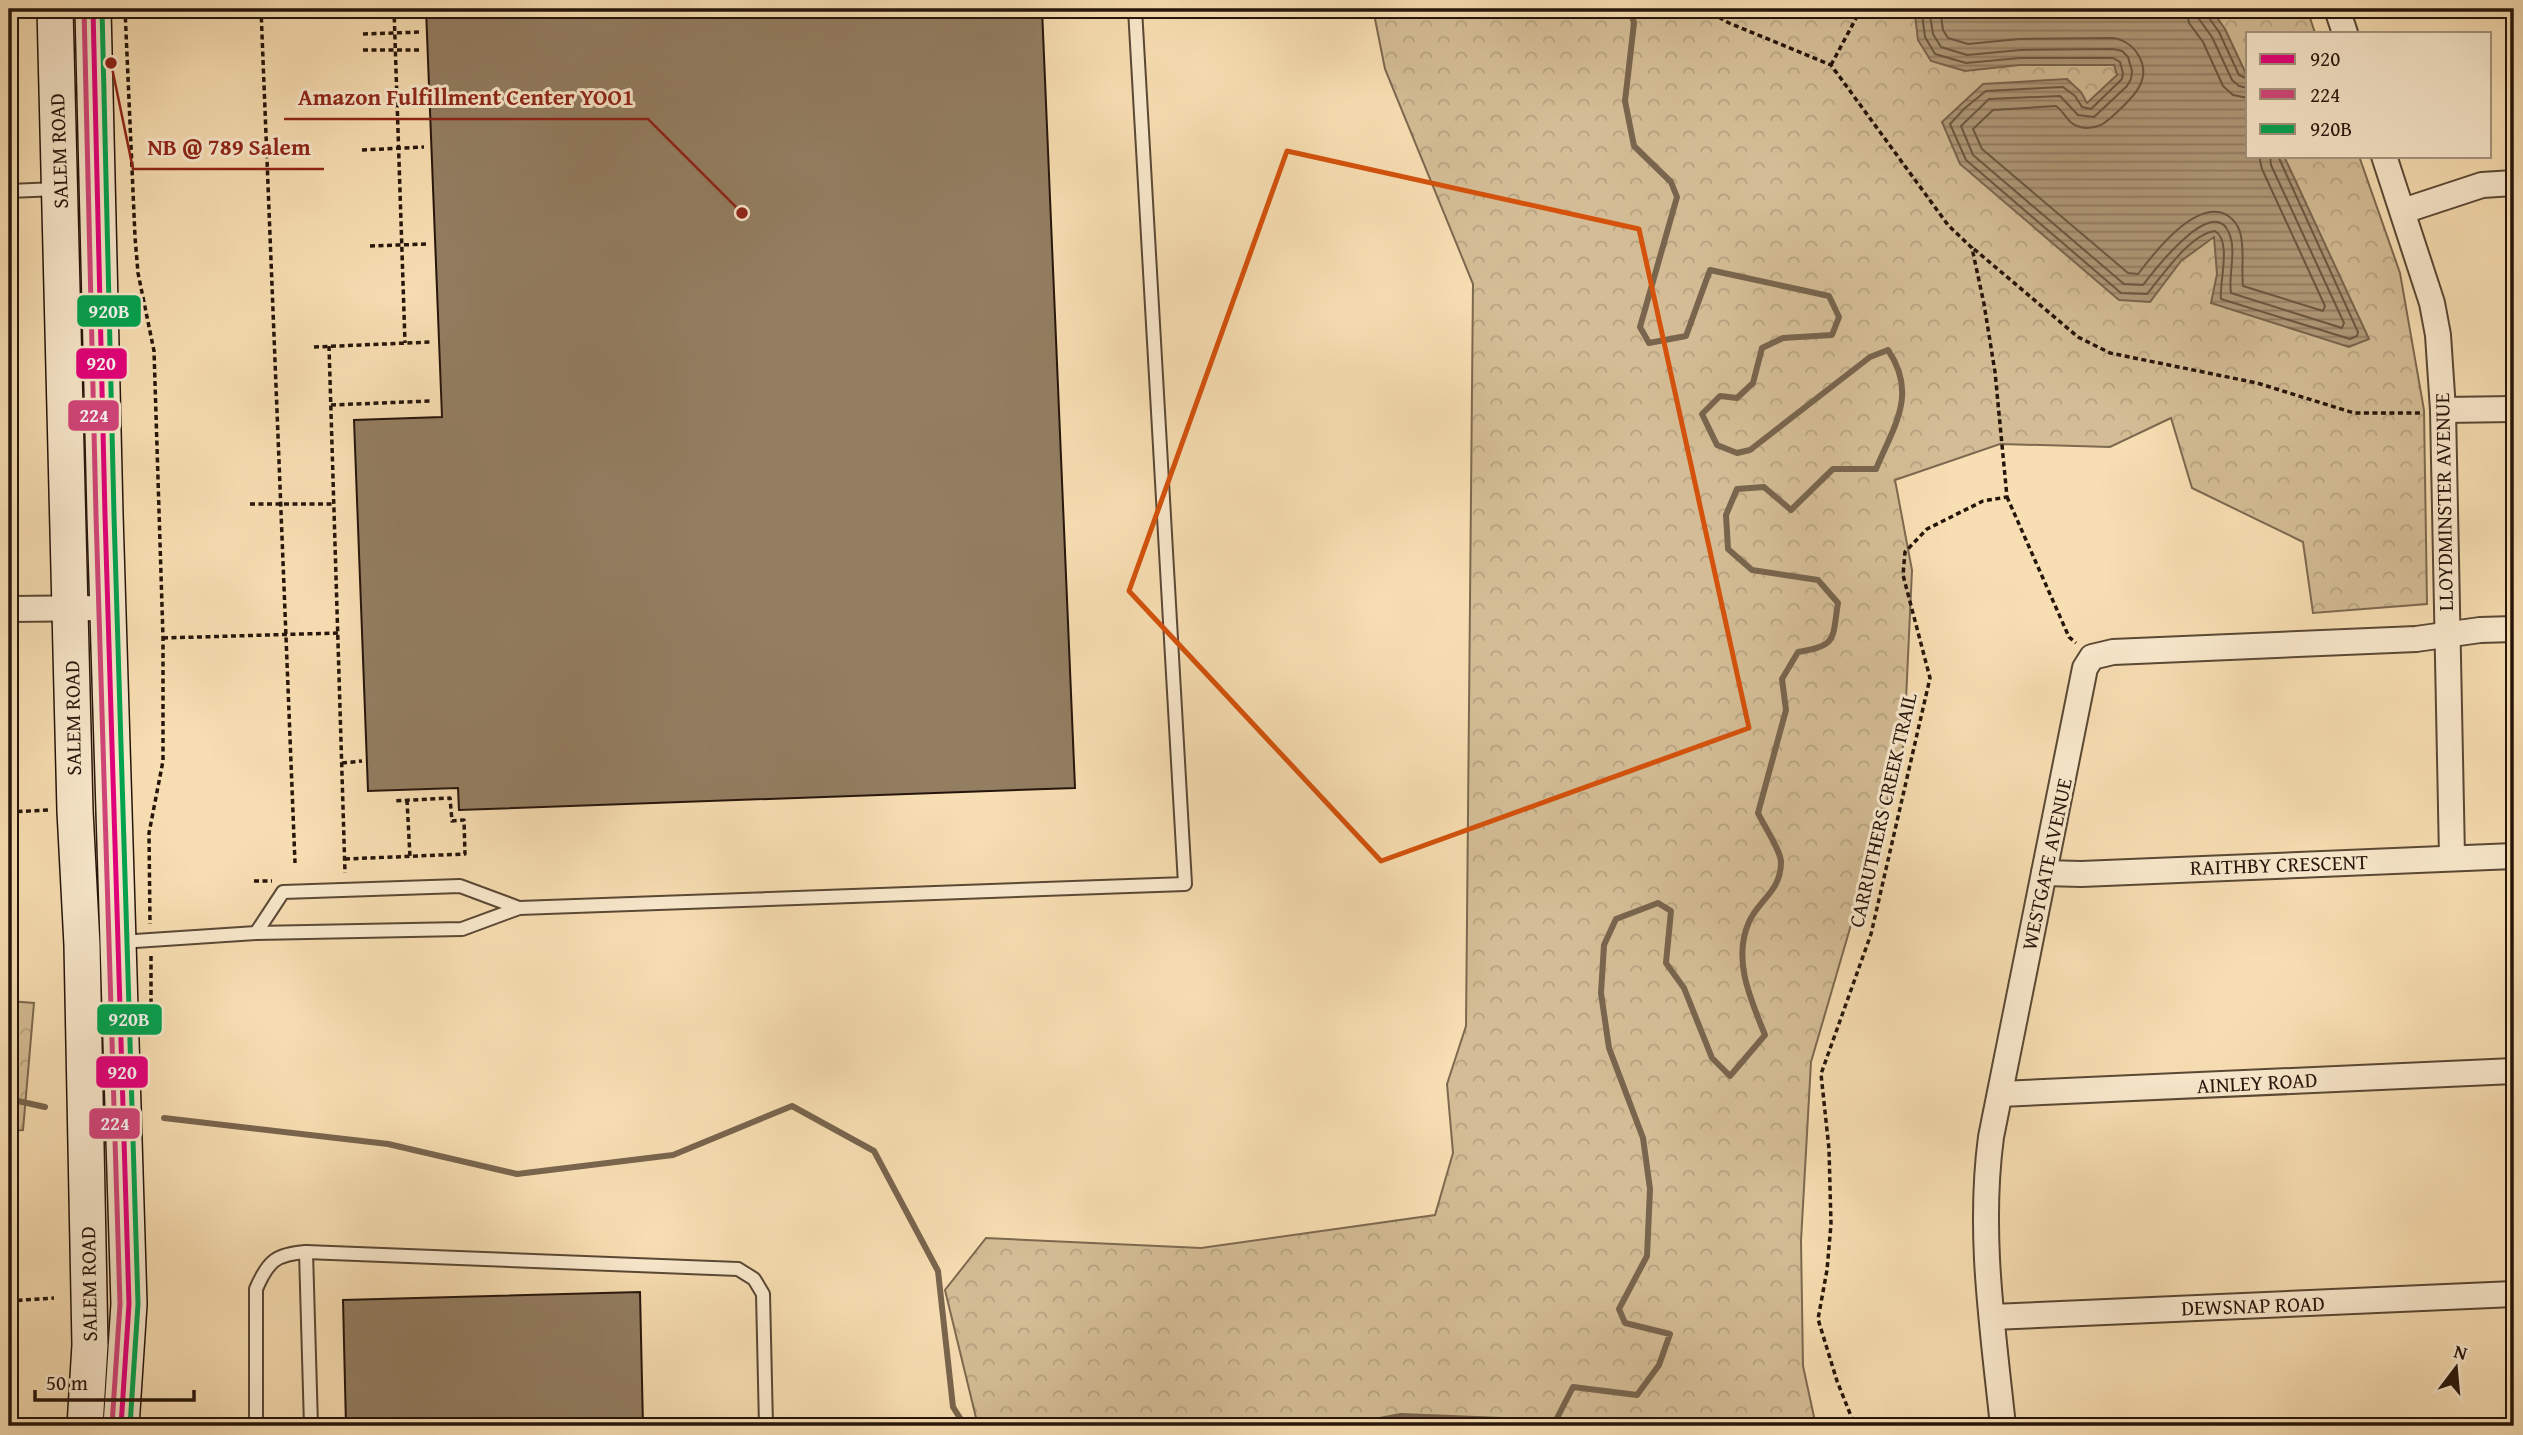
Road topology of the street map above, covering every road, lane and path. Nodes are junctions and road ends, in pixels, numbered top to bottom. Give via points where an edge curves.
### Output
1 (55, 9) edge
2 (93, 9) edge
3 (125, 9) edge
4 (261, 9) edge
5 (394, 9) edge
6 (1135, 9) edge
7 (1704, 9) edge
8 (1861, 9) edge
9 (2337, 9) edge
10 (422, 32) dead end
11 (2345, 32) edge
12 (394, 33) junction
13 (363, 34) dead end
14 (363, 50) dead end
15 (395, 50) junction
16 (419, 50) dead end
17 (1832, 65) junction
18 (424, 147) dead end
19 (398, 148) junction
20 (362, 150) dead end
21 (2386, 158) edge
22 (2514, 183) edge
23 (60, 188) junction
24 (9, 191) edge
25 (2403, 211) junction
26 (428, 244) dead end
27 (402, 245) junction
28 (370, 246) dead end
29 (1972, 248) junction
30 (431, 342) dead end
31 (405, 343) junction
32 (329, 346) junction
33 (314, 347) dead end
34 (430, 401) dead end
35 (331, 405) junction
36 (2514, 409) edge
37 (2443, 410) junction
38 (2007, 497) junction
39 (250, 504) dead end
40 (282, 504) junction
41 (334, 504) junction
42 (70, 608) junction
43 (108, 608) junction
44 (9, 609) edge
45 (2514, 629) edge
46 (338, 633) junction
47 (287, 635) junction
48 (2447, 635) junction
49 (163, 638) junction
50 (2092, 657) junction
51 (362, 761) dead end
52 (342, 762) junction
53 (407, 800) junction
54 (393, 801) dead end
55 (75, 811) junction
56 (9, 812) edge
57 (2514, 856) edge
58 (410, 857) junction
59 (2452, 857) junction
60 (345, 860) junction
61 (295, 863) dead end
62 (2044, 873) junction
63 (345, 877) dead end
64 (280, 880) dead end
65 (254, 881) dead end
66 (519, 908) junction
67 (256, 933) junction
68 (134, 941) junction
69 (151, 1042) dead end
70 (2514, 1071) edge
71 (2000, 1094) junction
72 (306, 1252) junction
73 (2514, 1294) edge
74 (54, 1298) dead end
75 (9, 1301) edge
76 (1992, 1317) junction
77 (85, 1426) edge
78 (121, 1426) edge
79 (256, 1426) edge
80 (311, 1426) edge
81 (766, 1426) edge
82 (1855, 1426) edge
83 (2003, 1426) edge

1 - 23 main road, SALEM ROAD
2 - 43 main road, SALEM ROAD
3 - 49 path via 138,273 154,351
4 - 40 path
5 - 12 path
6 - 66 lane via 1185,884
7 - 17 path
8 - 17 path
9 - 11 street
10 - 12 path
12 - 13 path
12 - 15 path
14 - 15 path
15 - 16 path
15 - 19 path
17 - 29 path via 1948,225
18 - 19 path
19 - 20 path
19 - 27 path
21 - 25 street, LLOYDMINSTER AVENUE
22 - 25 street via 2483,185
23 - 24 lane
23 - 42 main road, SALEM ROAD
25 - 37 street, LLOYDMINSTER AVENUE via 2432,303
26 - 27 path
27 - 28 path
27 - 31 path
29 - 37 path via 2078,337 2110,353 2257,383 2354,413
29 - 38 path via 1995,372
30 - 31 path
31 - 32 path
32 - 33 path
32 - 35 path
34 - 35 path
35 - 41 path
36 - 37 street
37 - 48 street, LLOYDMINSTER AVENUE
38 - 50 path via 2069,637
38 - 82 path, CARRUTHERS CREEK TRAIL via 1983,501 1927,529 1905,552 1903,575 1930,678 1871,934 1821,1074 1831,1224 1818,1319
39 - 40 path
40 - 41 path
40 - 47 path
41 - 46 path
42 - 43 street
42 - 44 street
42 - 55 main road, SALEM ROAD
43 - 68 main road, SALEM ROAD
45 - 48 street
46 - 47 path
46 - 52 path
47 - 49 path
47 - 61 path
48 - 50 street via 2112,652
48 - 59 street, LLOYDMINSTER AVENUE
49 - 68 path via 163,761
50 - 62 street, WESTGATE AVENUE via 2085,668
51 - 52 path
52 - 60 path
53 - 54 path
53 - 58 path
53 - 58 path via 450,798 452,821 464,820 465,854
55 - 56 path
55 - 77 main road, SALEM ROAD via 90,1345
57 - 59 street, RAITHBY CRESCENT
58 - 60 path
59 - 62 street, RAITHBY CRESCENT
60 - 63 path
62 - 71 street, WESTGATE AVENUE
64 - 65 path
66 - 67 lane via 462,929
66 - 67 lane via 460,886 283,892
67 - 68 lane
68 - 69 path
68 - 78 main road, SALEM ROAD via 129,1304
70 - 71 street, AINLEY ROAD
71 - 76 street, WESTGATE AVENUE via 1985,1183
72 - 79 lane via 274,1259 256,1289
72 - 80 lane
72 - 81 lane via 738,1269 754,1279 763,1294
73 - 76 street, DEWSNAP ROAD
74 - 75 path
76 - 83 street, WESTGATE AVENUE

